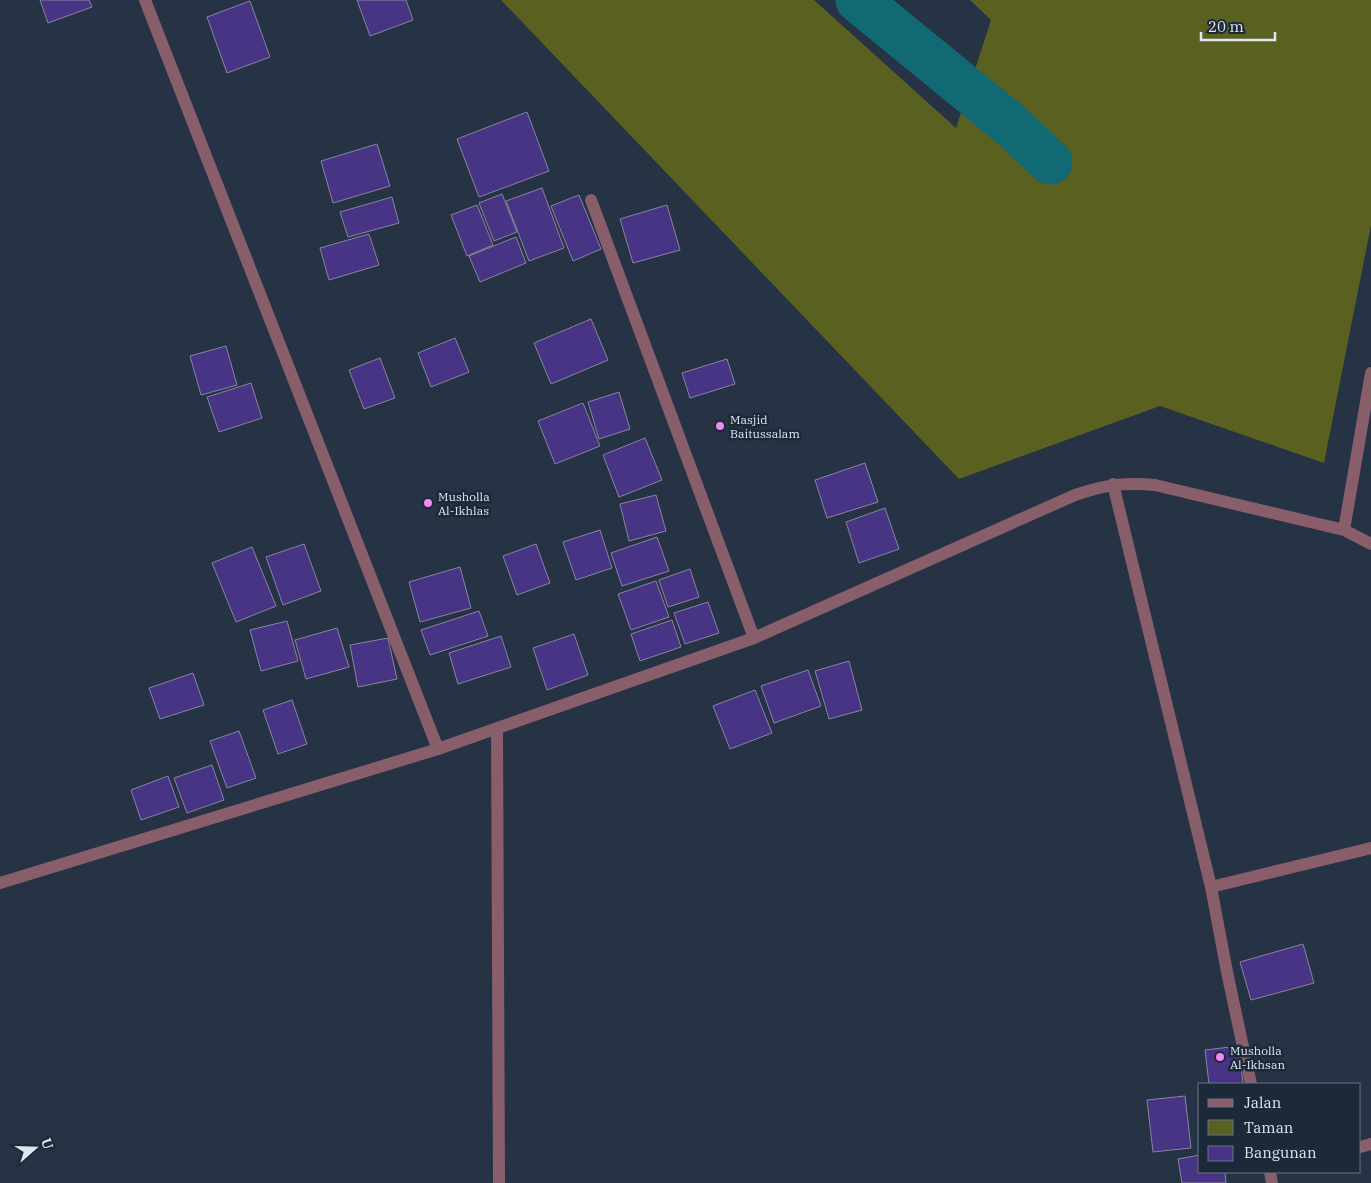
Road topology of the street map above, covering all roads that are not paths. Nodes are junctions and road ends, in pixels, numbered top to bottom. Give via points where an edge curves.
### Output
1 (145, 0) edge
2 (591, 200) dead end
3 (1371, 373) edge
4 (1113, 484) junction
5 (1344, 530) junction
6 (1371, 544) edge
7 (754, 638) junction
8 (497, 730) junction
9 (438, 749) junction
10 (1371, 848) edge
11 (0, 883) edge
12 (1212, 887) junction
13 (1251, 1083) edge
14 (499, 1183) edge

1 - 9 street
2 - 7 street
3 - 5 street
4 - 5 street via 1155,485
4 - 7 street via 1075,495
4 - 12 street
5 - 6 street
7 - 8 street
8 - 9 street
8 - 14 street
9 - 11 street
10 - 12 street
12 - 13 street

